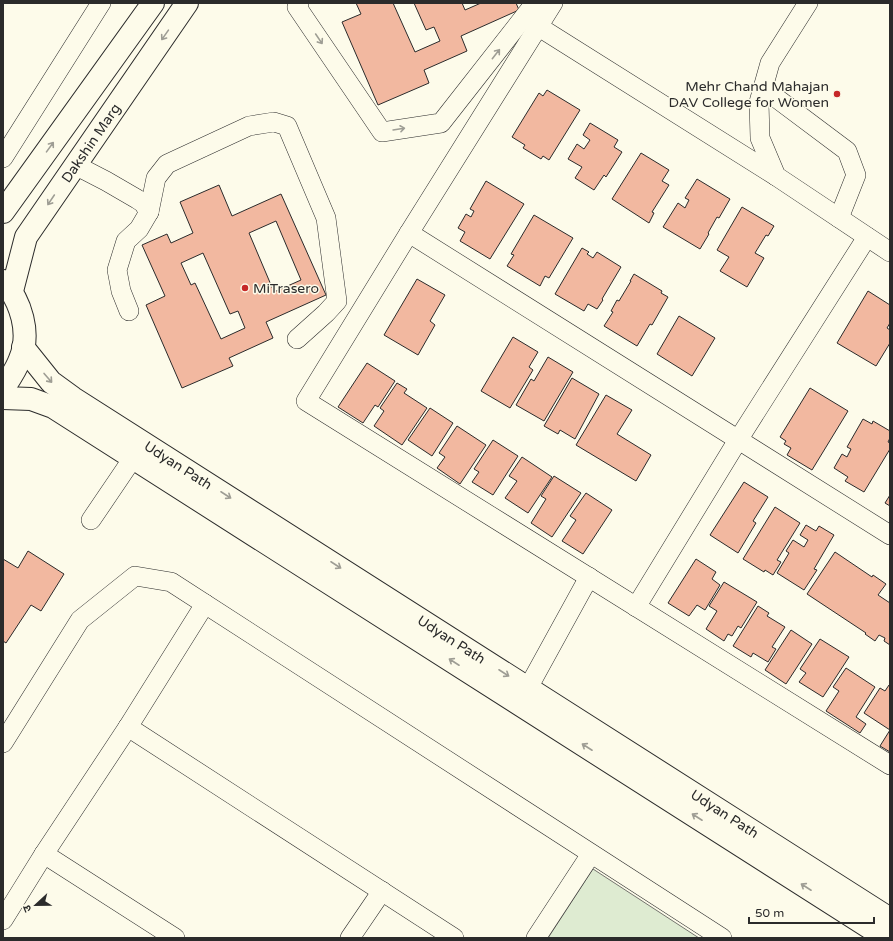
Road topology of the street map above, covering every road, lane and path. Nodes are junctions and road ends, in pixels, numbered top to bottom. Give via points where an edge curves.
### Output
1 (101, 3) edge
2 (153, 3) edge
3 (187, 3) edge
4 (299, 3) edge
5 (535, 3) edge
6 (553, 3) edge
7 (808, 3) edge
8 (539, 27) junction
9 (763, 88) junction
10 (3, 158) edge
11 (75, 165) junction
12 (776, 176) junction
13 (3, 212) edge
14 (149, 212) junction
15 (839, 218) junction
16 (409, 233) junction
17 (867, 237) junction
18 (890, 252) edge
19 (7, 286) edge
20 (128, 311) dead end
21 (297, 340) dead end
22 (23, 348) junction
23 (3, 389) edge
24 (3, 398) edge
25 (738, 440) junction
26 (133, 458) junction
27 (91, 520) dead end
28 (890, 535) edge
29 (589, 577) junction
30 (205, 604) junction
31 (636, 607) junction
32 (528, 688) junction
33 (128, 727) junction
34 (3, 743) edge
35 (890, 766) edge
36 (44, 854) junction
37 (591, 854) junction
38 (382, 891) junction
39 (890, 919) edge
40 (3, 920) edge
41 (175, 938) edge
42 (350, 938) edge
43 (454, 938) edge
44 (536, 938) edge
45 (722, 938) edge
46 (886, 938) edge

1 - 10 street
13 -> 2 main road
3 -> 11 main road, Dakshin Marg
4 -> 5 street via 297,7 382,132 441,123
6 - 8 street
7 - 9 street via 770,63
8 - 12 street
8 - 16 street
9 - 12 street via 759,102 760,138
9 - 15 street via 847,151 856,175
11 - 14 street via 143,203
11 -> 19 main road, Dakshin Marg via 26,237
12 - 15 street
14 - 20 street via 139,229 126,241 117,270 120,291
14 - 21 street via 156,178 167,164 249,126 274,122 287,126 326,218 337,301
15 - 17 street
16 - 25 street
16 - 29 street via 306,401
17 - 18 street
17 - 25 street
19 - 22 main road via 20,309
22 - 23 main road via 20,359
22 -> 32 main road, Udyan Path via 51,382 73,398
24 - 26 main road, Udyan Path via 31,399 53,407
25 - 28 street
25 - 31 street
26 - 27 street
46 -> 26 main road, Udyan Path
29 - 31 street
29 - 32 street
30 - 33 street
30 - 34 street via 171,582 135,576 80,620
30 - 37 street
31 - 35 street
32 - 39 main road, Udyan Path
33 - 36 street
33 - 38 street
36 - 40 street
36 - 41 street
37 - 44 street
37 - 45 street
38 - 42 street
38 - 43 street

